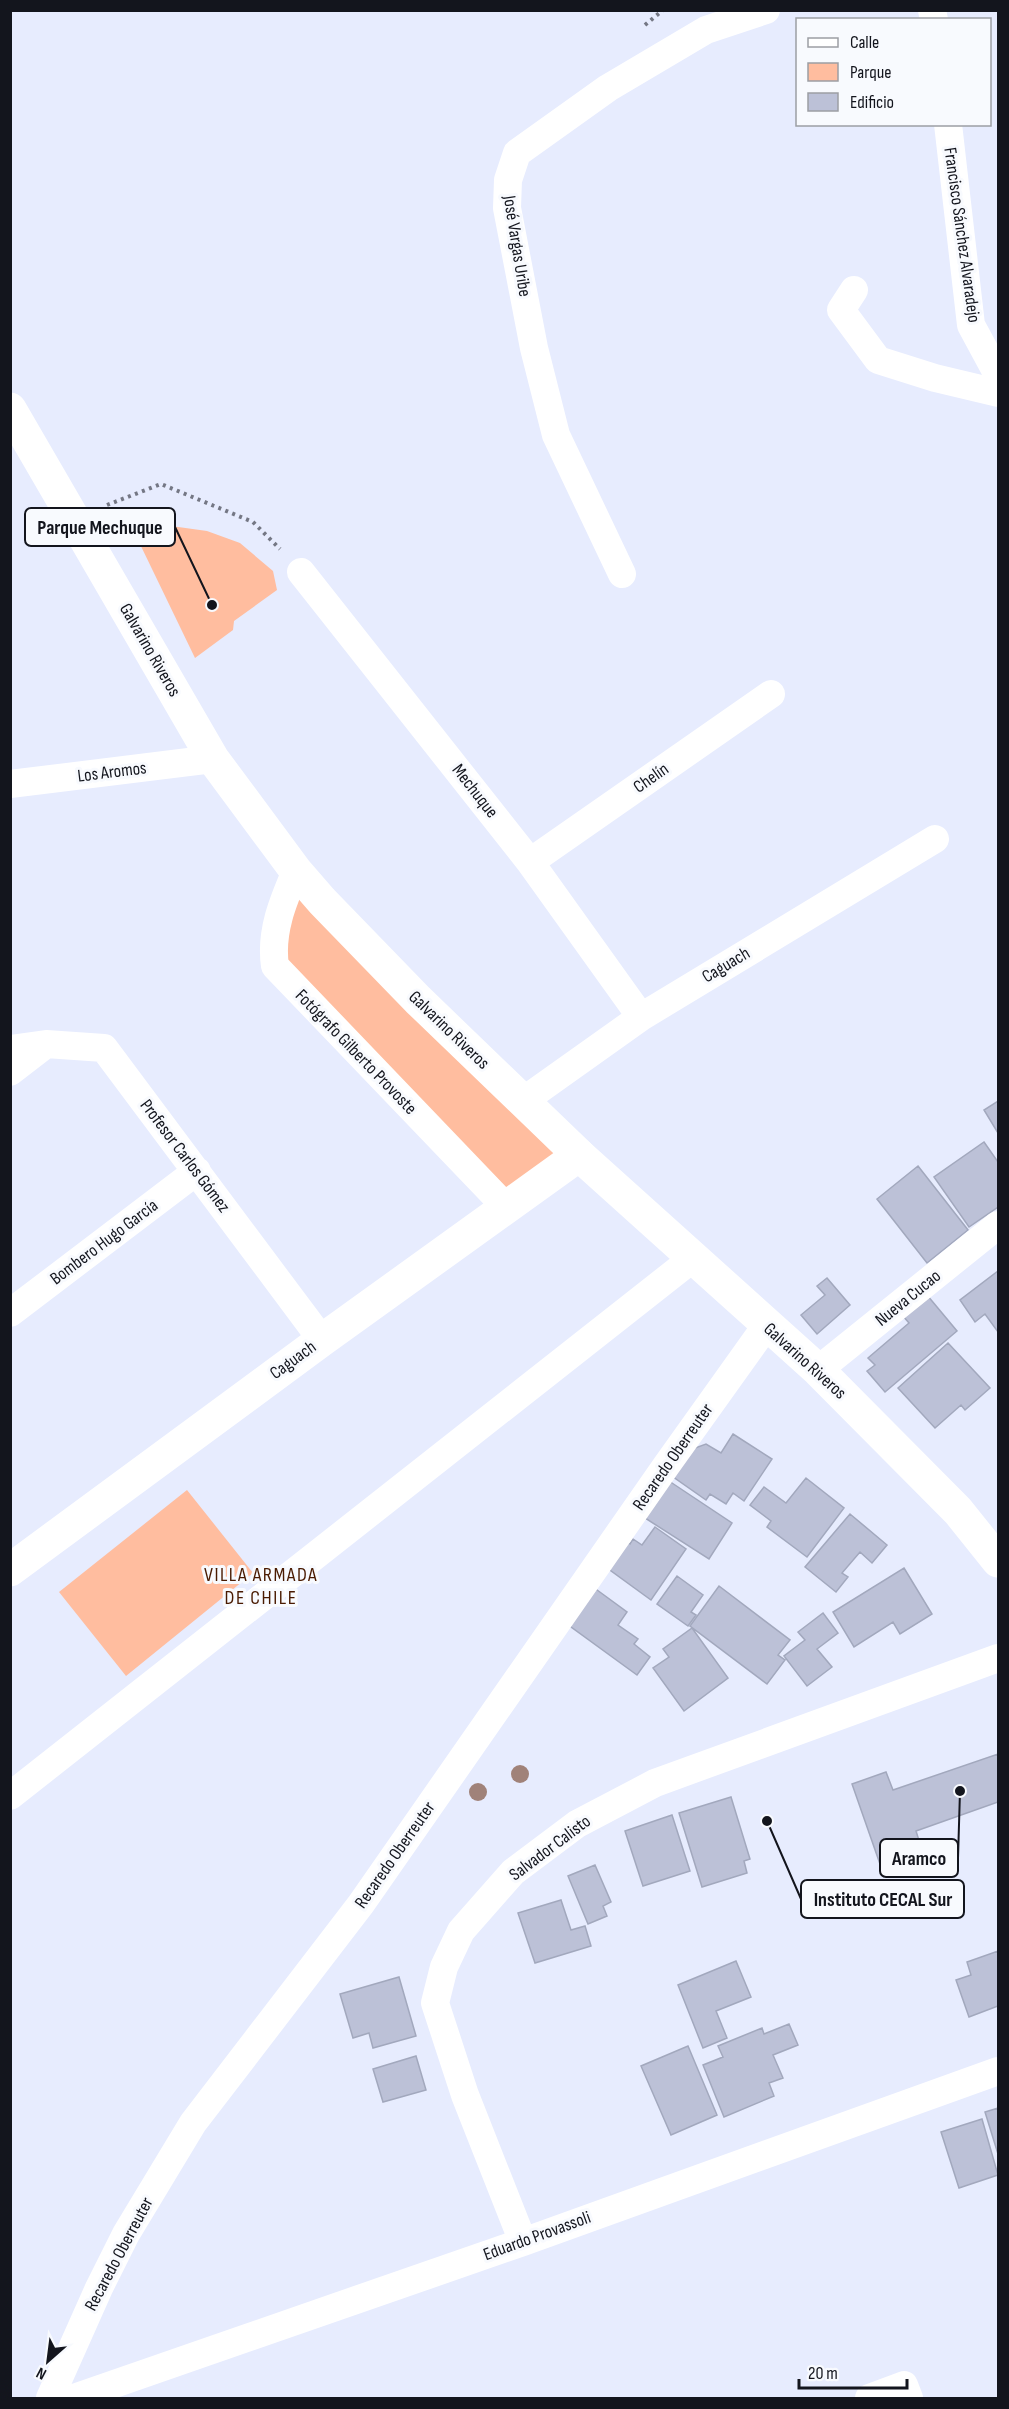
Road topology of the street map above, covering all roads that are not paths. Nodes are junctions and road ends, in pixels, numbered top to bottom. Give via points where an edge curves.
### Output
1 (766, 10) edge
2 (948, 126) edge
3 (854, 290) dead end
4 (999, 375) edge
5 (999, 393) edge
6 (10, 409) edge
7 (301, 572) road end
8 (622, 574) dead end
9 (771, 694) dead end
10 (213, 759) junction
11 (10, 784) edge
12 (935, 839) dead end
13 (530, 862) junction
14 (296, 871) junction
15 (641, 1017) junction
16 (46, 1044) junction
17 (10, 1049) edge
18 (10, 1072) edge
19 (523, 1101) junction
20 (579, 1155) junction
21 (197, 1171) junction
22 (507, 1208) junction
23 (999, 1225) edge
24 (692, 1259) junction
25 (10, 1313) edge
26 (766, 1326) junction
27 (322, 1340) junction
28 (818, 1371) junction
29 (999, 1562) edge
30 (10, 1570) edge
31 (999, 1658) edge
32 (10, 1796) edge
33 (999, 2071) edge
34 (523, 2242) junction
35 (50, 2398) edge
36 (74, 2398) edge
37 (869, 2398) edge
38 (909, 2398) edge

1 - 8 street, José Vargas Uribe via 706,30 608,88 517,153 508,180 507,208 534,348 556,435
2 - 4 street, Francisco Sánchez Alvaradejo via 971,325
3 - 5 street via 841,310 878,360
6 - 10 main road, Galvarino Riveros
7 - 13 street, Mechuque
9 - 13 street, Chelín
10 - 11 street, Los Aromos
10 - 14 main road, Galvarino Riveros
12 - 15 street, Caguach
13 - 15 street, Mechuque
14 - 19 main road, Galvarino Riveros via 410,992
14 - 22 street, Fotógrafo Gilberto Provoste via 278,921 273,944 275,966
15 - 19 street, Caguach
16 - 17 street, Profesor Carlos Gómez
16 - 18 street
16 - 21 street, Profesor Carlos Gómez via 104,1048
19 - 20 main road, Galvarino Riveros
20 - 22 main road, Caguach
20 - 24 main road, Galvarino Riveros
21 - 25 street, Bombero Hugo García
21 - 27 street, Profesor Carlos Gómez
22 - 27 main road, Caguach
23 - 28 street, Nueva Cucao
24 - 26 main road, Galvarino Riveros
24 - 32 street
26 - 28 main road, Galvarino Riveros
26 - 35 street, Recaredo Oberreuter via 361,1904 193,2123 126,2234
27 - 30 main road, Caguach
28 - 29 main road, Galvarino Riveros via 958,1511
31 - 34 street, Salvador Calisto via 655,1783 578,1824 513,1872 461,1930 444,1967 435,2003 465,2095
33 - 34 street, Eduardo Provassoli
34 - 36 street, Eduardo Provassoli
37 - 38 street via 904,2385

